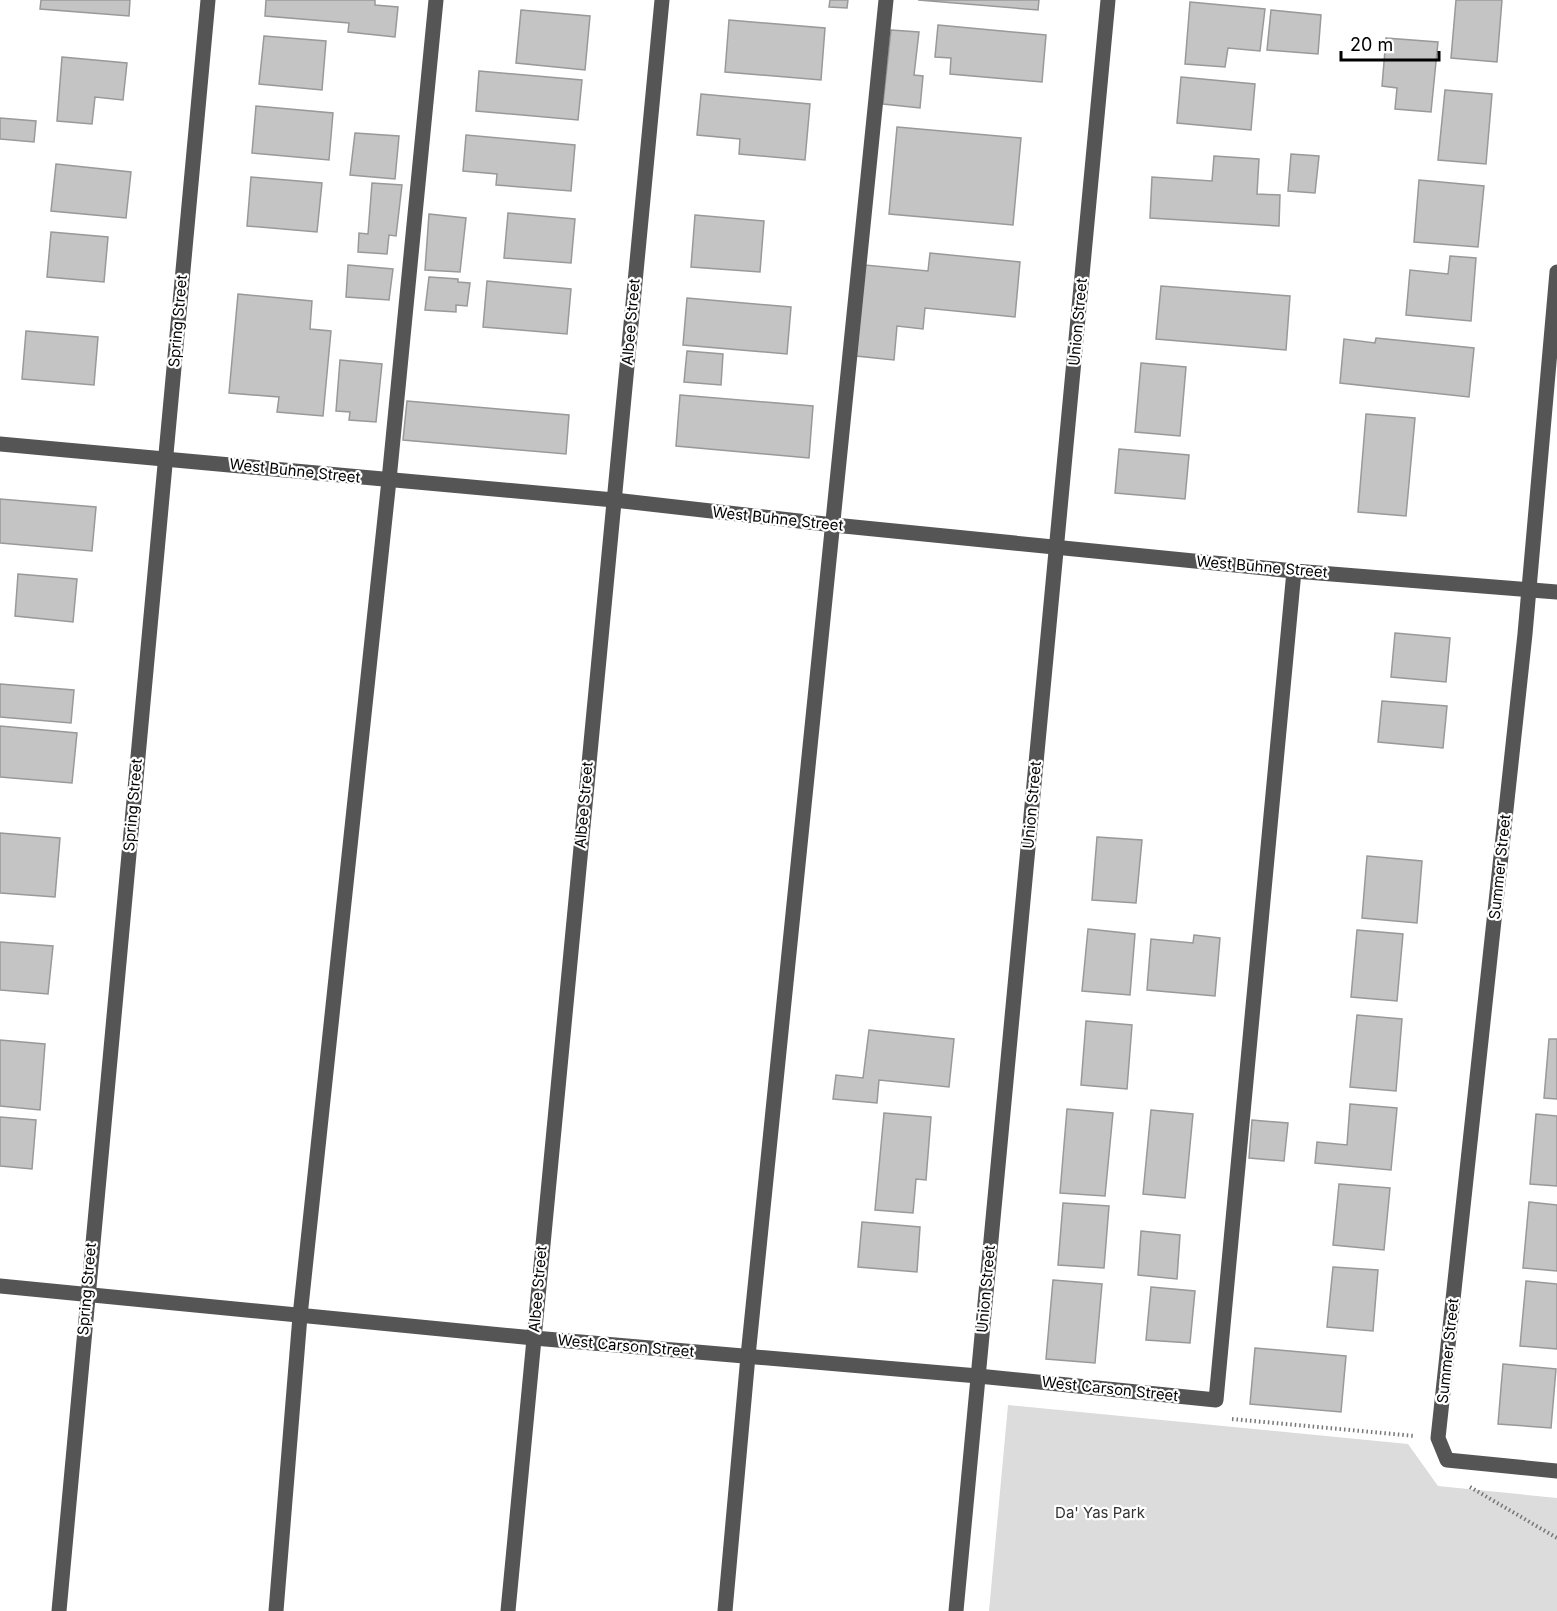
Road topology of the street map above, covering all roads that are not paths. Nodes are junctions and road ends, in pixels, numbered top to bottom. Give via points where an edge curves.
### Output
1 (208, 0) edge
2 (436, 0) edge
3 (662, 0) edge
4 (885, 0) edge
5 (1108, 0) edge
6 (1557, 272) edge
7 (0, 444) edge
8 (166, 459) junction
9 (389, 480) junction
10 (614, 500) junction
11 (834, 525) junction
12 (1057, 547) junction
13 (1294, 571) junction
14 (1528, 590) junction
15 (1557, 592) edge
16 (0, 1286) edge
17 (87, 1294) junction
18 (300, 1316) junction
19 (534, 1338) junction
20 (748, 1356) junction
21 (978, 1376) junction
22 (1557, 1471) edge
23 (59, 1611) edge
24 (276, 1611) edge
25 (508, 1611) edge
26 (725, 1611) edge
27 (956, 1611) edge

1 - 8 street, Spring Street
2 - 9 street
3 - 10 street, Albee Street
4 - 11 street
5 - 12 street, Union Street
6 - 14 street, Summer Street
7 - 8 street, West Buhne Street
8 - 9 street, West Buhne Street
8 - 17 street, Spring Street
9 - 10 street, West Buhne Street
9 - 18 street
10 - 11 street, West Buhne Street
10 - 19 street, Albee Street
11 - 12 street, West Buhne Street
11 - 20 street
12 - 13 street, West Buhne Street
12 - 21 street, Union Street
13 - 14 street, West Buhne Street
13 - 21 street, West Carson Street via 1216,1400
14 - 15 street, West Buhne Street
14 - 22 street, Summer Street via 1438,1438 1447,1460
16 - 17 street, West Carson Street
17 - 18 street, West Carson Street
17 - 23 street, Spring Street
18 - 19 street, West Carson Street
18 - 24 street
19 - 20 street, West Carson Street
19 - 25 street, Albee Street
20 - 21 street, West Carson Street
20 - 26 street
21 - 27 street, Union Street

